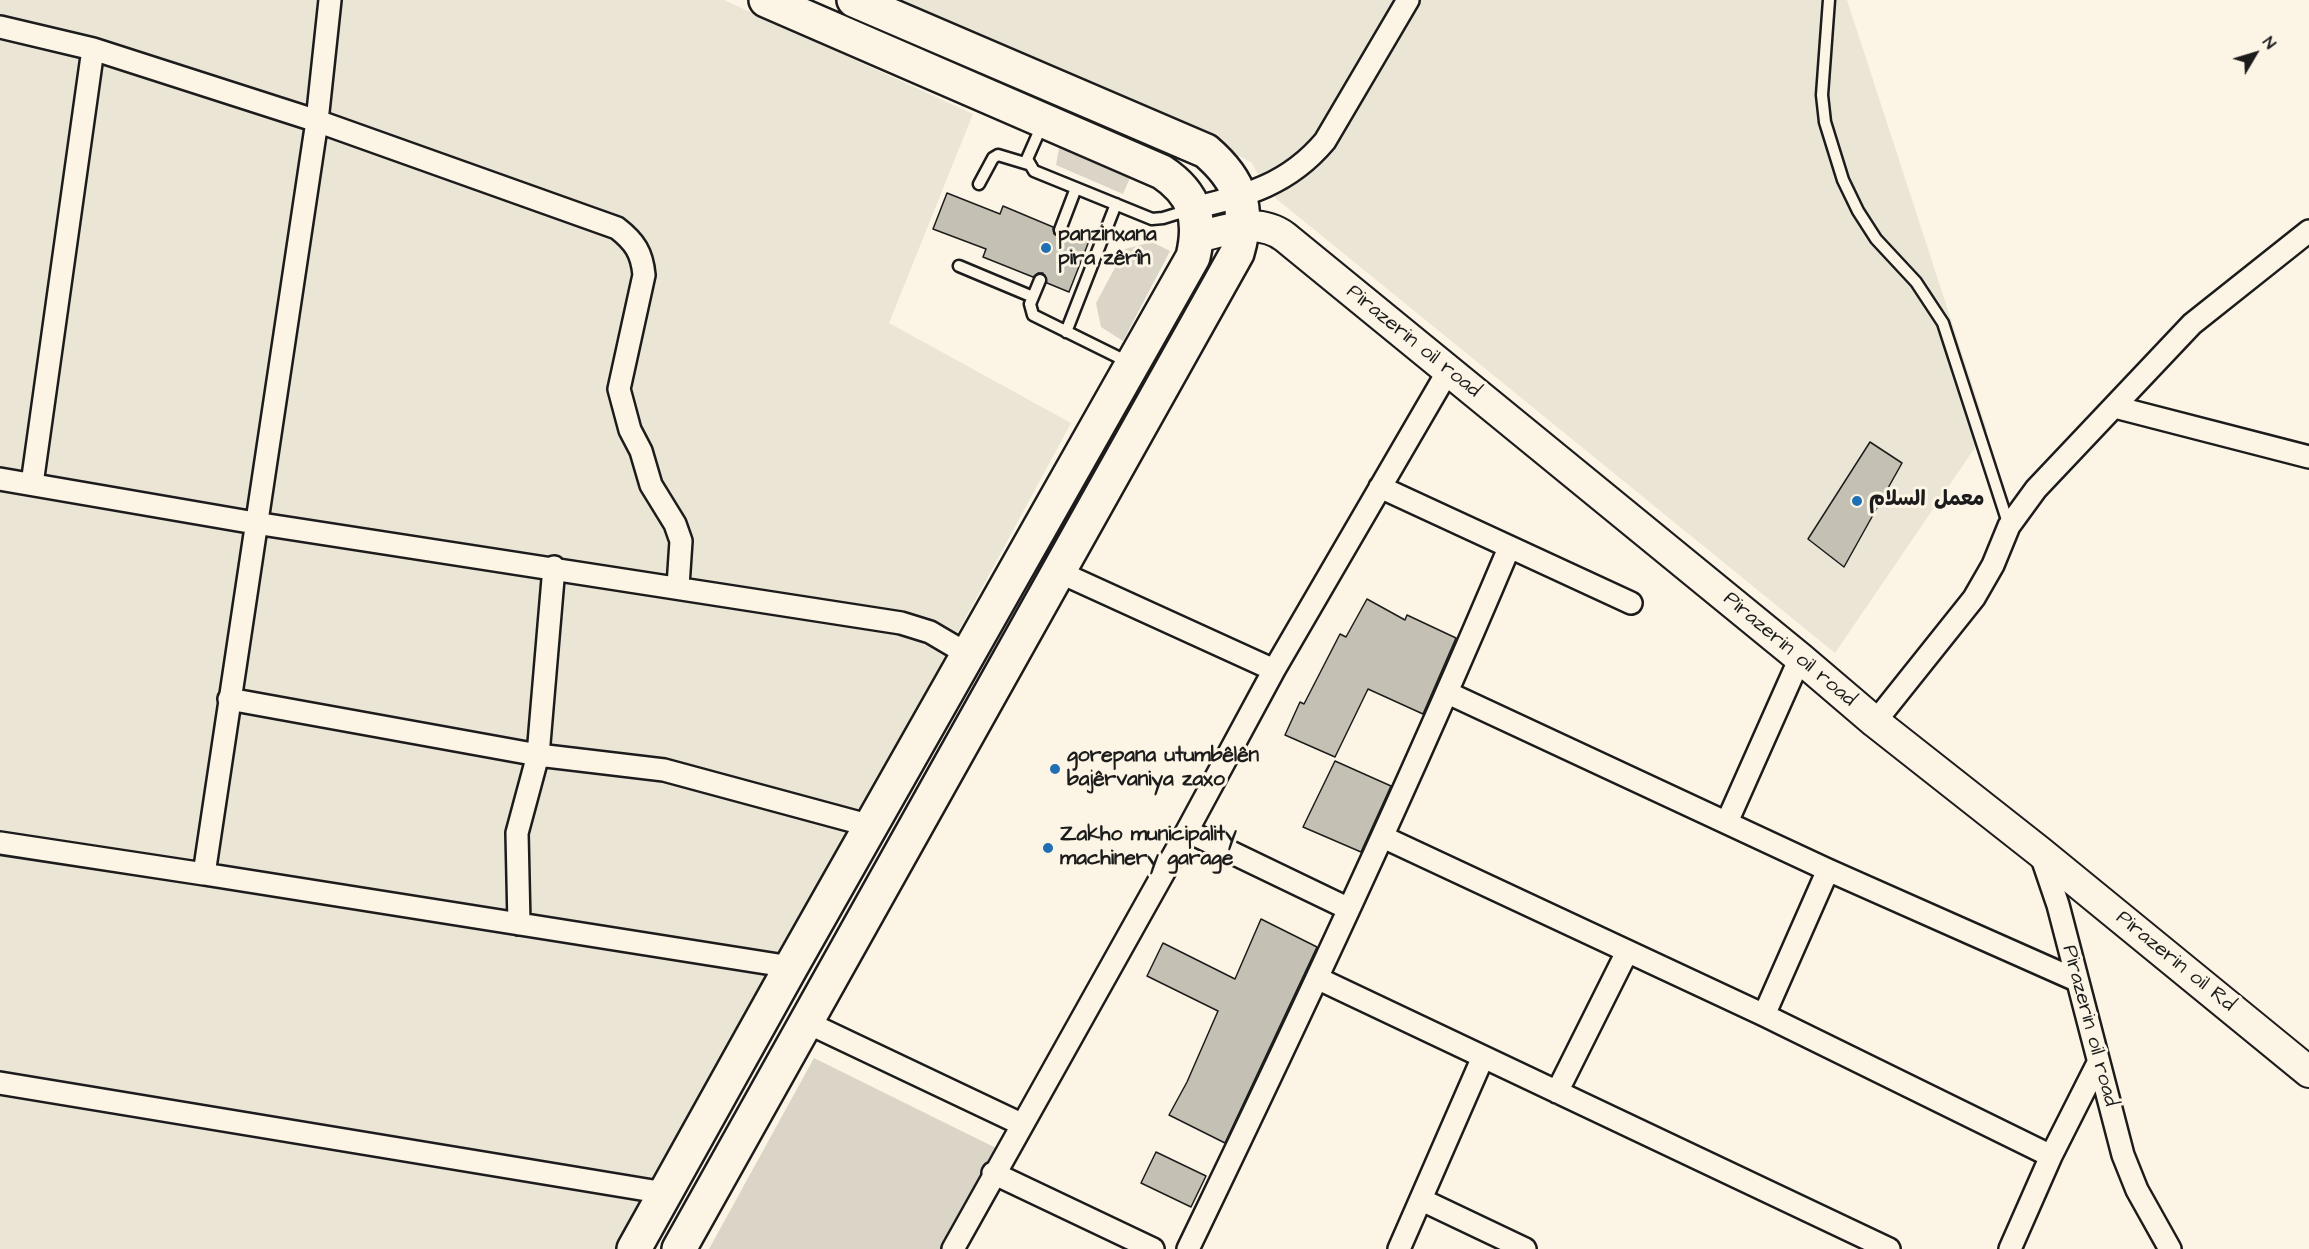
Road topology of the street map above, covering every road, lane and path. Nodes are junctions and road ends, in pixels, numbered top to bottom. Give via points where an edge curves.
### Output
1 (330, 0) edge
2 (766, 0) edge
3 (854, 0) edge
4 (1408, 0) edge
5 (1829, 0) edge
6 (0, 27) edge
7 (93, 49) junction
8 (317, 121) junction
9 (1044, 122) junction
10 (1028, 164) junction
11 (979, 184) dead end
12 (1076, 188) junction
13 (1116, 204) junction
14 (1242, 211) junction
15 (1196, 223) junction
16 (1060, 230) dead end
17 (2309, 231) edge
18 (959, 266) dead end
19 (1040, 280) dead end
20 (1033, 297) junction
21 (1066, 332) junction
22 (1132, 365) junction
23 (1448, 371) junction
24 (2115, 407) junction
25 (2309, 457) edge
26 (0, 479) edge
27 (32, 484) junction
28 (1380, 487) junction
29 (255, 523) junction
30 (2009, 526) junction
31 (1509, 548) junction
32 (554, 567) junction
33 (1059, 572) junction
34 (678, 586) junction
35 (1631, 603) dead end
36 (969, 655) junction
37 (1800, 658) junction
38 (1274, 670) junction
39 (1448, 693) junction
40 (230, 699) junction
41 (1875, 722) junction
42 (538, 755) junction
43 (1727, 822) junction
44 (871, 826) junction
45 (1187, 831) junction
46 (1383, 837) junction
47 (0, 843) edge
48 (2040, 852) junction
49 (1828, 870) junction
50 (204, 874) junction
51 (1349, 909) junction
52 (519, 924) junction
53 (1627, 952) junction
54 (791, 967) junction
55 (1319, 979) junction
56 (2076, 980) junction
57 (1764, 1015) junction
58 (806, 1022) junction
59 (1483, 1056) junction
60 (2098, 1063) junction
61 (2309, 1072) edge
62 (0, 1083) edge
63 (1557, 1092) junction
64 (1021, 1124) junction
65 (2051, 1156) junction
66 (993, 1173) junction
67 (665, 1193) junction
68 (1422, 1200) junction
69 (634, 1249) edge
70 (679, 1249) edge
71 (952, 1249) edge
72 (1153, 1249) edge
73 (1188, 1249) edge
74 (1399, 1249) edge
75 (1525, 1249) edge
76 (1889, 1249) edge
77 (2010, 1249) edge
78 (2170, 1249) edge

1 - 8 street
2 - 9 main road
3 - 14 main road via 1206,151 1232,179
4 - 14 street via 1325,141 1309,160
5 - 30 lane via 1822,95 1825,122 1843,180 1876,239 1916,282 1943,322
6 - 7 street
7 - 8 street
7 - 27 street
8 - 29 street
8 - 34 street via 617,228 632,240 642,257 644,275 619,389 651,485 681,541
9 - 10 lane via 1028,154
9 - 15 main road via 1162,172 1181,187
10 - 11 lane via 998,155
10 - 12 lane via 1034,171
12 - 13 lane
12 - 16 lane
13 - 15 lane via 1158,219
13 - 21 lane
14 - 15 main road, Pirazerin oil road
14 - 23 main road, Pirazerin oil road via 1261,226 1278,231
14 - 33 main road via 1237,254
15 - 22 main road via 1193,256
17 - 24 street via 2192,324
18 - 20 lane
19 - 20 lane
20 - 21 lane via 1033,315
21 - 22 lane
22 - 36 main road
23 - 28 street
23 - 37 main road, Pirazerin oil road
24 - 25 street
24 - 30 street via 2036,489
26 - 27 street
27 - 29 street
28 - 31 street
28 - 38 street
29 - 32 street
29 - 40 street
30 - 41 street via 1974,598
31 - 35 street
31 - 39 street
32 - 34 street
32 - 42 street
33 - 38 street
33 - 58 main road
34 - 36 street via 901,623 930,632
36 - 44 main road
37 - 41 main road, Pirazerin oil road
37 - 43 street
38 - 45 street
39 - 43 street
39 - 46 street
40 - 42 street
40 - 50 street
41 - 48 main road, Pirazerin oil road
42 - 44 street via 664,770
42 - 52 street via 517,833
43 - 49 street
44 - 54 main road
45 - 51 street
45 - 64 street
46 - 51 street
46 - 53 street
47 - 50 street
48 - 56 street, Pirazerin oil road
48 - 61 main road, Pirazerin oil Rd
49 - 56 street
49 - 57 street
50 - 52 street
51 - 55 street
52 - 54 street
53 - 57 street
53 - 63 street
54 - 67 main road
55 - 59 street
55 - 73 street
56 - 60 street, Pirazerin oil road
57 - 65 street
58 - 64 street
58 - 70 main road
59 - 63 street
59 - 68 street
60 - 65 street
60 - 78 street, Pirazerin oil road via 2123,1155 2137,1190
62 - 67 street
63 - 76 street
64 - 66 street
65 - 77 street
66 - 71 street
66 - 72 street
67 - 69 main road
68 - 74 street
68 - 75 street

